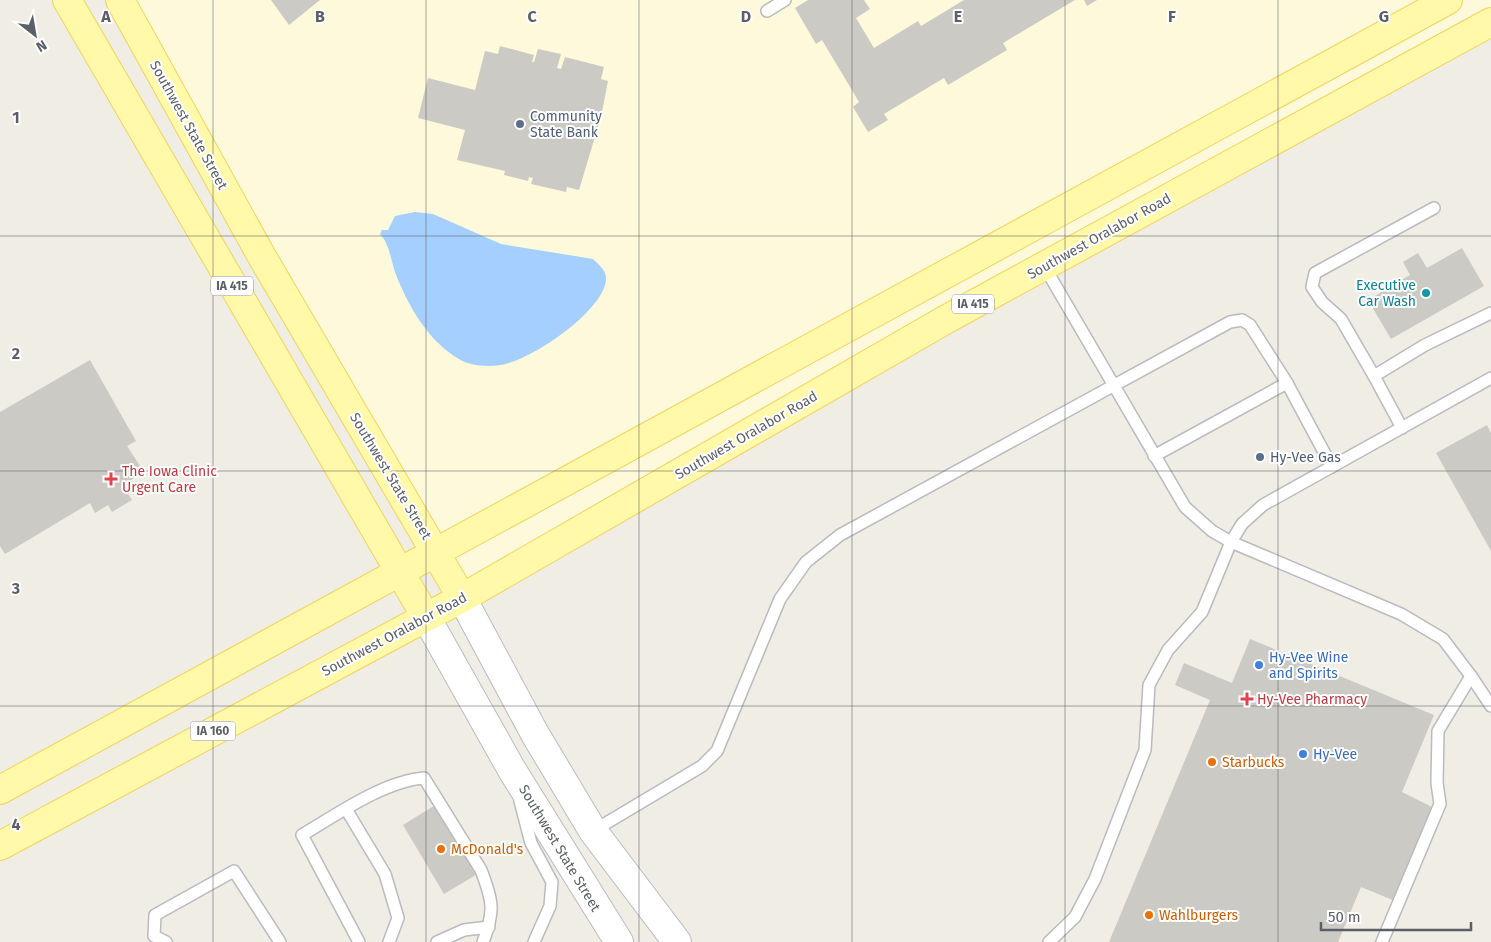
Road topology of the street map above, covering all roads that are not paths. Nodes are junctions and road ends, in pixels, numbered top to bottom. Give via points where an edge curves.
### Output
1 (67, 0) edge
2 (120, 0) edge
3 (785, 0) edge
4 (1448, 0) edge
5 (766, 11) dead end
6 (1491, 22) edge
7 (1434, 208) dead end
8 (1044, 266) junction
9 (1491, 313) edge
10 (1374, 376) junction
11 (1491, 378) edge
12 (1287, 383) junction
13 (1112, 384) junction
14 (1402, 428) junction
15 (1154, 456) junction
16 (1332, 467) junction
17 (1231, 542) junction
18 (436, 552) junction
19 (398, 572) junction
20 (462, 598) junction
21 (426, 616) junction
22 (1471, 676) junction
23 (1491, 706) edge
24 (512, 770) junction
25 (0, 790) edge
26 (346, 809) junction
27 (592, 831) junction
28 (0, 846) edge
29 (489, 927) junction
30 (166, 942) edge
31 (280, 942) edge
32 (359, 942) edge
33 (389, 942) edge
34 (437, 942) edge
35 (483, 942) edge
36 (534, 942) edge
37 (619, 942) edge
38 (677, 942) edge
39 (1049, 942) edge
40 (1382, 942) edge

1 - 19 main road, Southwest State Street / IA 415
2 - 18 main road, Southwest State Street / IA 415 via 261,255
3 - 5 lane
4 - 18 main road, IA 415
6 - 8 main road, Southwest Oralabor Road / IA 415
7 - 10 lane via 1315,273 1312,287 1322,302 1341,319
8 - 13 lane
8 - 20 main road, Southwest Oralabor Road / IA 415
9 - 10 lane via 1425,345
10 - 14 lane
11 - 14 lane
12 - 13 lane via 1256,332 1242,320 1230,322
12 - 15 lane
12 - 16 lane
13 - 15 lane
13 - 27 lane via 840,534 806,562 780,599 717,751 702,766
14 - 16 lane
15 - 17 lane via 1185,507 1212,531
16 - 17 lane via 1263,505 1242,524
17 - 22 lane via 1401,614 1443,639
17 - 39 lane via 1202,612 1168,650 1149,685 1145,750 1095,879 1074,918
18 - 19 main road
18 - 20 main road, Southwest State Street
19 - 21 main road, Southwest State Street / IA 415
19 - 25 main road
20 - 21 main road, Southwest Oralabor Road / IA 415
20 - 27 main road, Southwest State Street via 535,734
21 - 24 main road, Southwest State Street
21 - 28 main road, Southwest Oralabor Road / IA 160
22 - 23 lane
22 - 40 lane via 1438,731 1436,783 1440,804
24 - 36 lane via 531,844 552,882 550,906
24 - 37 main road, Southwest State Street
26 - 29 lane via 409,779 424,778 481,870 492,906
26 - 32 lane via 302,835
26 - 33 lane via 388,881 398,918
27 - 38 main road, Southwest State Street
29 - 34 lane via 464,930
29 - 35 lane
30 - 31 lane via 154,936 156,915 234,871

